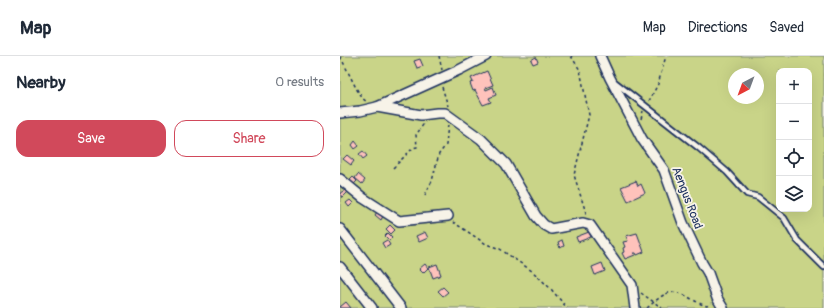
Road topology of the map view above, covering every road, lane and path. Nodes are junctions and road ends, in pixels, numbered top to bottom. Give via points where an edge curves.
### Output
1 (486, 56) edge
2 (571, 56) edge
3 (600, 56) edge
4 (666, 56) edge
5 (340, 57) edge
6 (610, 78) junction
7 (377, 107) junction
8 (645, 107) junction
9 (340, 113) edge
10 (445, 113) junction
11 (430, 114) junction
12 (393, 168) dead end
13 (340, 179) edge
14 (425, 195) dead end
15 (448, 216) joint
16 (590, 225) junction
17 (340, 229) edge
18 (340, 267) edge
19 (824, 267) edge
20 (632, 285) junction
21 (717, 298) junction
22 (654, 302) junction
23 (372, 308) edge
24 (401, 308) edge
25 (567, 308) edge
26 (635, 308) edge
27 (647, 308) edge
28 (662, 308) edge
29 (723, 308) edge

1 - 7 street
2 - 16 path via 580,70 589,116 574,175
3 - 6 street, Aengus Road
4 - 8 path via 658,84
5 - 7 path via 362,99
6 - 8 lane
6 - 21 street, Aengus Road via 642,138 664,170 683,223 708,273
7 - 9 street
7 - 11 street via 421,115
8 - 19 lane via 705,153 747,194 758,197 784,218 797,240
10 - 11 street
10 - 14 path via 448,128 446,145 439,154 432,181
10 - 16 street via 481,139 506,164 536,216 544,225 551,229 583,223
11 - 12 path via 416,135 417,147
13 - 15 street via 363,198 399,221
15 - 25 path via 475,237 500,248 532,271 552,289
16 - 20 street
17 - 24 street
18 - 23 street
20 - 22 path
20 - 26 street
21 - 22 path via 707,306 681,293 672,292
21 - 29 street, Aengus Road
22 - 27 path
22 - 28 path

